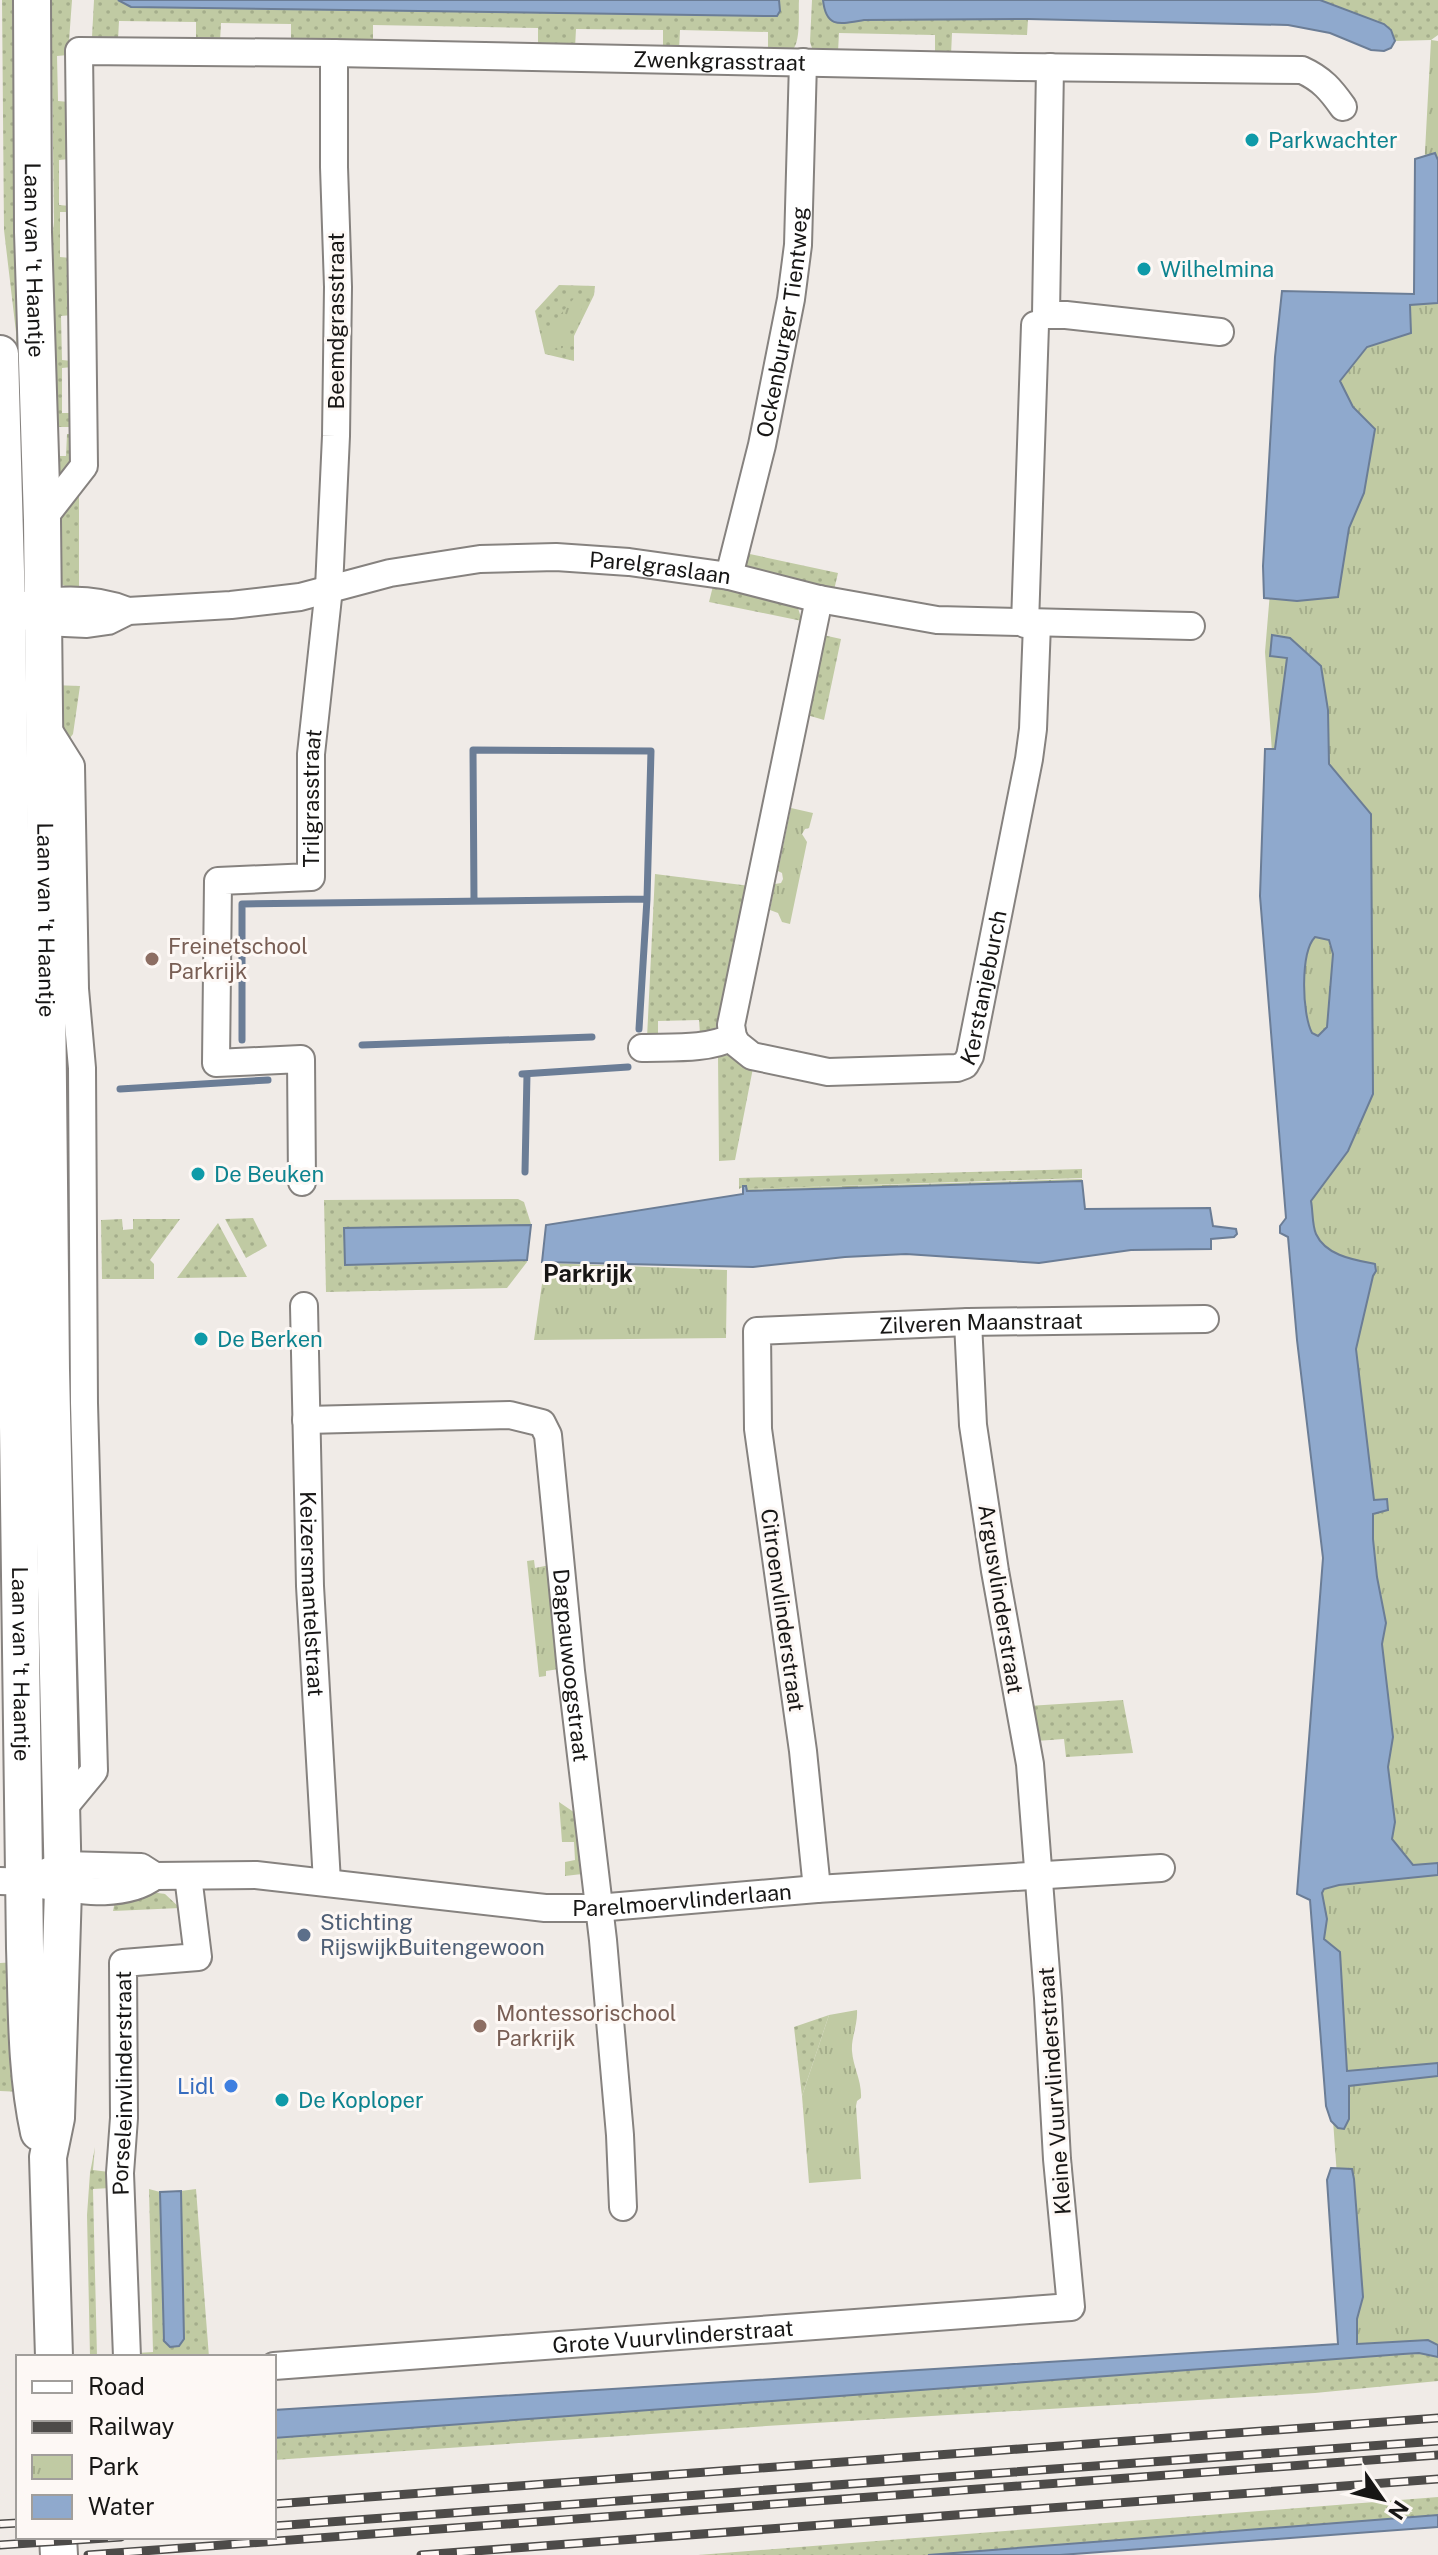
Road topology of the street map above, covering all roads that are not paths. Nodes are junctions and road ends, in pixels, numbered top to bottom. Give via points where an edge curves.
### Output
1 (32, 0) edge
2 (79, 51) joint
3 (334, 53) junction
4 (803, 62) junction
5 (1050, 67) junction
6 (1343, 107) dead end
7 (1041, 320) junction
8 (1220, 332) dead end
9 (0, 354) edge
10 (42, 520) junction
11 (729, 576) junction
12 (329, 588) junction
13 (819, 599) junction
14 (3, 608) edge
15 (43, 612) junction
16 (1031, 624) junction
17 (1191, 626) dead end
18 (44, 723) junction
19 (80, 1028) junction
20 (733, 1037) junction
21 (642, 1048) dead end
22 (12, 1064) junction
23 (47, 1069) junction
24 (302, 1182) dead end
25 (50, 1248) junction
26 (14, 1249) junction
27 (304, 1306) dead end
28 (1205, 1319) dead end
29 (968, 1322) junction
30 (757, 1331) joint
31 (51, 1370) junction
32 (84, 1403) junction
33 (306, 1420) junction
34 (61, 1811) junction
35 (1161, 1868) dead end
36 (1040, 1875) junction
37 (188, 1876) junction
38 (63, 1877) junction
39 (12, 1881) edge
40 (327, 1882) junction
41 (817, 1889) junction
42 (597, 1908) junction
43 (48, 2157) junction
44 (623, 2201) dead end
45 (1071, 2307) joint
46 (54, 2355) edge
47 (127, 2355) edge
48 (276, 2366) edge

1 - 10 street, Laan van 't Haantje
2 - 3 street, Zwenkgrasstraat
2 - 10 street, Laan van 't Haantje via 84,466
3 - 4 street, Zwenkgrasstraat
3 - 12 street, Beemdgrasstraat via 338,287
4 - 5 street, Zwenkgrasstraat
4 - 11 street, Ockenburger Tientweg via 799,231 791,299
5 - 6 street, Zwenkgrasstraat via 1302,70 1329,87
5 - 7 street
7 - 8 street via 1066,315
7 - 16 street
9 - 14 street, Laan van 't Haantje
10 - 15 street, Laan van 't Haantje
11 - 12 street, Parelgraslaan via 629,562 528,557 420,568
11 - 13 street, Parelgraslaan
12 - 15 street, Parelgraslaan via 231,605 128,611 109,603
12 - 24 street, Trilgrasstraat via 311,754 311,877 218,881 216,1063 301,1059
13 - 16 street, Parelgraslaan via 937,620
13 - 20 street via 731,1025
14 - 15 street, Parelgraslaan
14 - 22 street, Laan van 't Haantje
15 - 18 street, Laan van 't Haantje
16 - 17 street, Parelgraslaan
16 - 20 street, Kerstanjeburch via 1029,759 965,1065 828,1072 752,1056
18 - 19 street, Laan van 't Haantje via 71,766
18 - 23 street, Laan van 't Haantje
19 - 23 street, Laan van 't Haantje via 57,1064
19 - 32 street, Laan van 't Haantje
20 - 21 street via 706,1046
22 - 23 street
22 - 26 street, Laan van 't Haantje
23 - 25 street, Laan van 't Haantje
25 - 26 street
25 - 31 street, Laan van 't Haantje
26 - 39 street, Laan van 't Haantje
27 - 33 street, Keizersmantelstraat
28 - 29 street, Zilveren Maanstraat
29 - 30 street, Zilveren Maanstraat
29 - 36 street, Argusvlinderstraat via 973,1421 1030,1764
30 - 41 street, Citroenvlinderstraat via 758,1429
31 - 32 street
31 - 34 street, Laan van 't Haantje
32 - 34 street, Laan van 't Haantje via 94,1771
33 - 40 street, Keizersmantelstraat
33 - 42 street, Dagpauwoogstraat via 510,1415 542,1423 548,1435
34 - 38 street, Laan van 't Haantje
35 - 36 street, Parelmoervlinderlaan
36 - 41 street, Parelmoervlinderlaan
36 - 45 street, Kleine Vuurvlinderstraat
37 - 38 street, Parelmoervlinderlaan via 155,1876 141,1867
37 - 40 street, Parelmoervlinderlaan
37 - 47 street, Porseleinvlinderstraat via 198,1957 123,1963 120,2173
38 - 39 street
38 - 43 street, Laan van 't Haantje via 56,2118
39 - 43 street, Laan van 't Haantje via 33,2097
40 - 42 street, Parelmoervlinderlaan via 545,1908
41 - 42 street, Parelmoervlinderlaan
42 - 44 street, Dagpauwoogstraat
43 - 46 street, Laan van 't Haantje
45 - 48 street, Grote Vuurvlinderstraat

